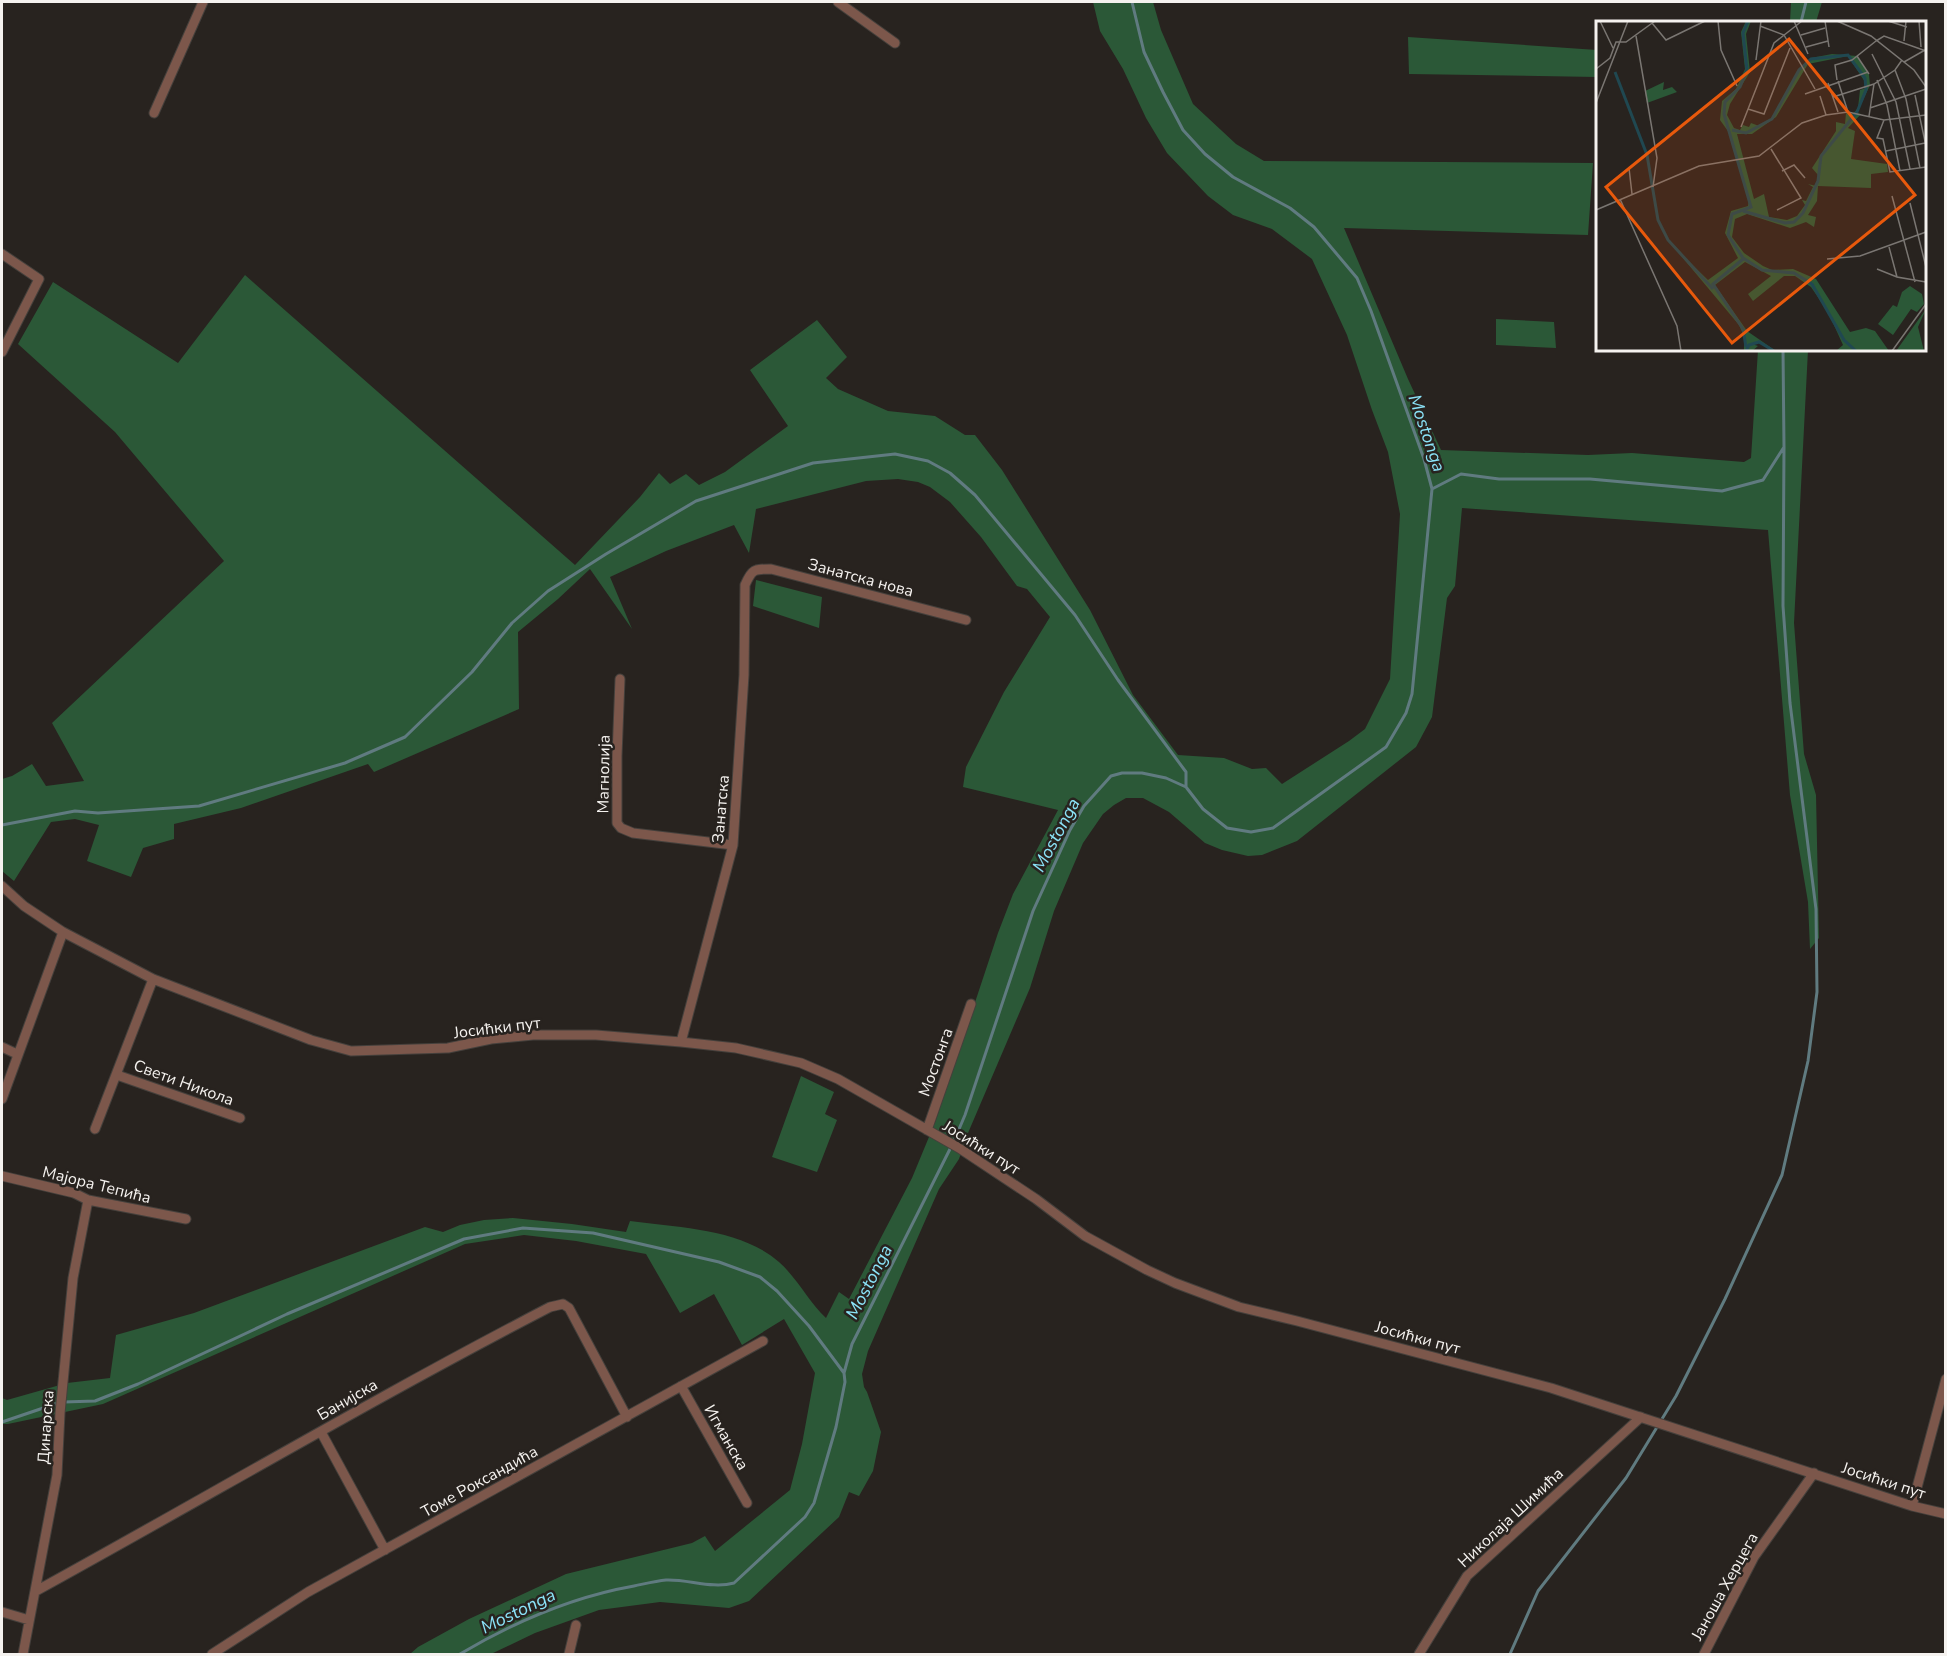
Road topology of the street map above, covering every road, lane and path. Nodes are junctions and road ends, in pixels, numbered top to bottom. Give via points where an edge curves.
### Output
1 (203, 2) edge
2 (838, 2) edge
3 (895, 43) dead end
4 (154, 113) dead end
5 (2, 254) edge
6 (2, 352) edge
7 (750, 573) joint
8 (966, 620) dead end
9 (621, 679) dead end
10 (732, 845) junction
11 (2, 886) edge
12 (63, 932) junction
13 (153, 979) junction
14 (972, 1004) dead end
15 (681, 1042) junction
16 (2, 1047) edge
17 (17, 1054) junction
18 (117, 1075) junction
19 (2, 1099) edge
20 (240, 1118) dead end
21 (95, 1129) dead end
22 (930, 1132) junction
23 (2, 1176) edge
24 (88, 1200) junction
25 (186, 1220) dead end
26 (763, 1341) dead end
27 (1946, 1379) edge
28 (681, 1386) junction
29 (627, 1417) junction
30 (1645, 1418) junction
31 (321, 1432) junction
32 (1814, 1473) junction
33 (747, 1503) dead end
34 (1912, 1506) junction
35 (1946, 1514) edge
36 (385, 1550) junction
37 (36, 1591) junction
38 (2, 1612) edge
39 (29, 1620) junction
40 (576, 1625) dead end
41 (23, 1654) edge
42 (212, 1654) edge
43 (569, 1654) edge
44 (1419, 1654) edge
45 (1704, 1654) edge

1 - 4 street
2 - 3 street
5 - 6 street via 39,279
7 - 8 street, Занатска нова via 771,569
7 - 10 street, Занатска via 745,585 744,675
9 - 10 street, Магнолија via 617,823 633,833
10 - 15 street, Занатска
11 - 12 street, Јосићки пут
12 - 13 street, Јосићки пут
12 - 17 street
13 - 15 street, Јосићки пут via 311,1040 351,1051 448,1048 491,1039 552,1035
13 - 18 street
14 - 22 street, Мостонга
15 - 22 street, Јосићки пут via 736,1048 801,1063 838,1079
16 - 17 street
17 - 19 street
18 - 20 street, Свети Никола
18 - 21 street
22 - 30 street, Јосићки пут via 1036,1198 1085,1236 1174,1282 1239,1307 1551,1388
23 - 24 street, Мајора Тепића
24 - 25 street, Мајора Тепића
24 - 37 street, Динарска via 73,1278 57,1475
26 - 28 street, Томе Роксандића
27 - 34 street
28 - 29 street, Томе Роксандића
28 - 33 street, Игманска
29 - 31 street, Банијска via 569,1308 563,1304 444,1362
29 - 36 street, Томе Роксандића
30 - 32 street, Јосићки пут
30 - 44 street, Николаја Шимића via 1467,1576
31 - 36 street
31 - 37 street, Банијска
32 - 34 street, Јосићки пут
32 - 45 street, Јаноша Херцега via 1754,1557
34 - 35 street, Јосићки пут
36 - 42 street, Томе Роксандића via 308,1592
37 - 39 street, Динарска
38 - 39 street
39 - 41 street, Динарска
40 - 43 street

